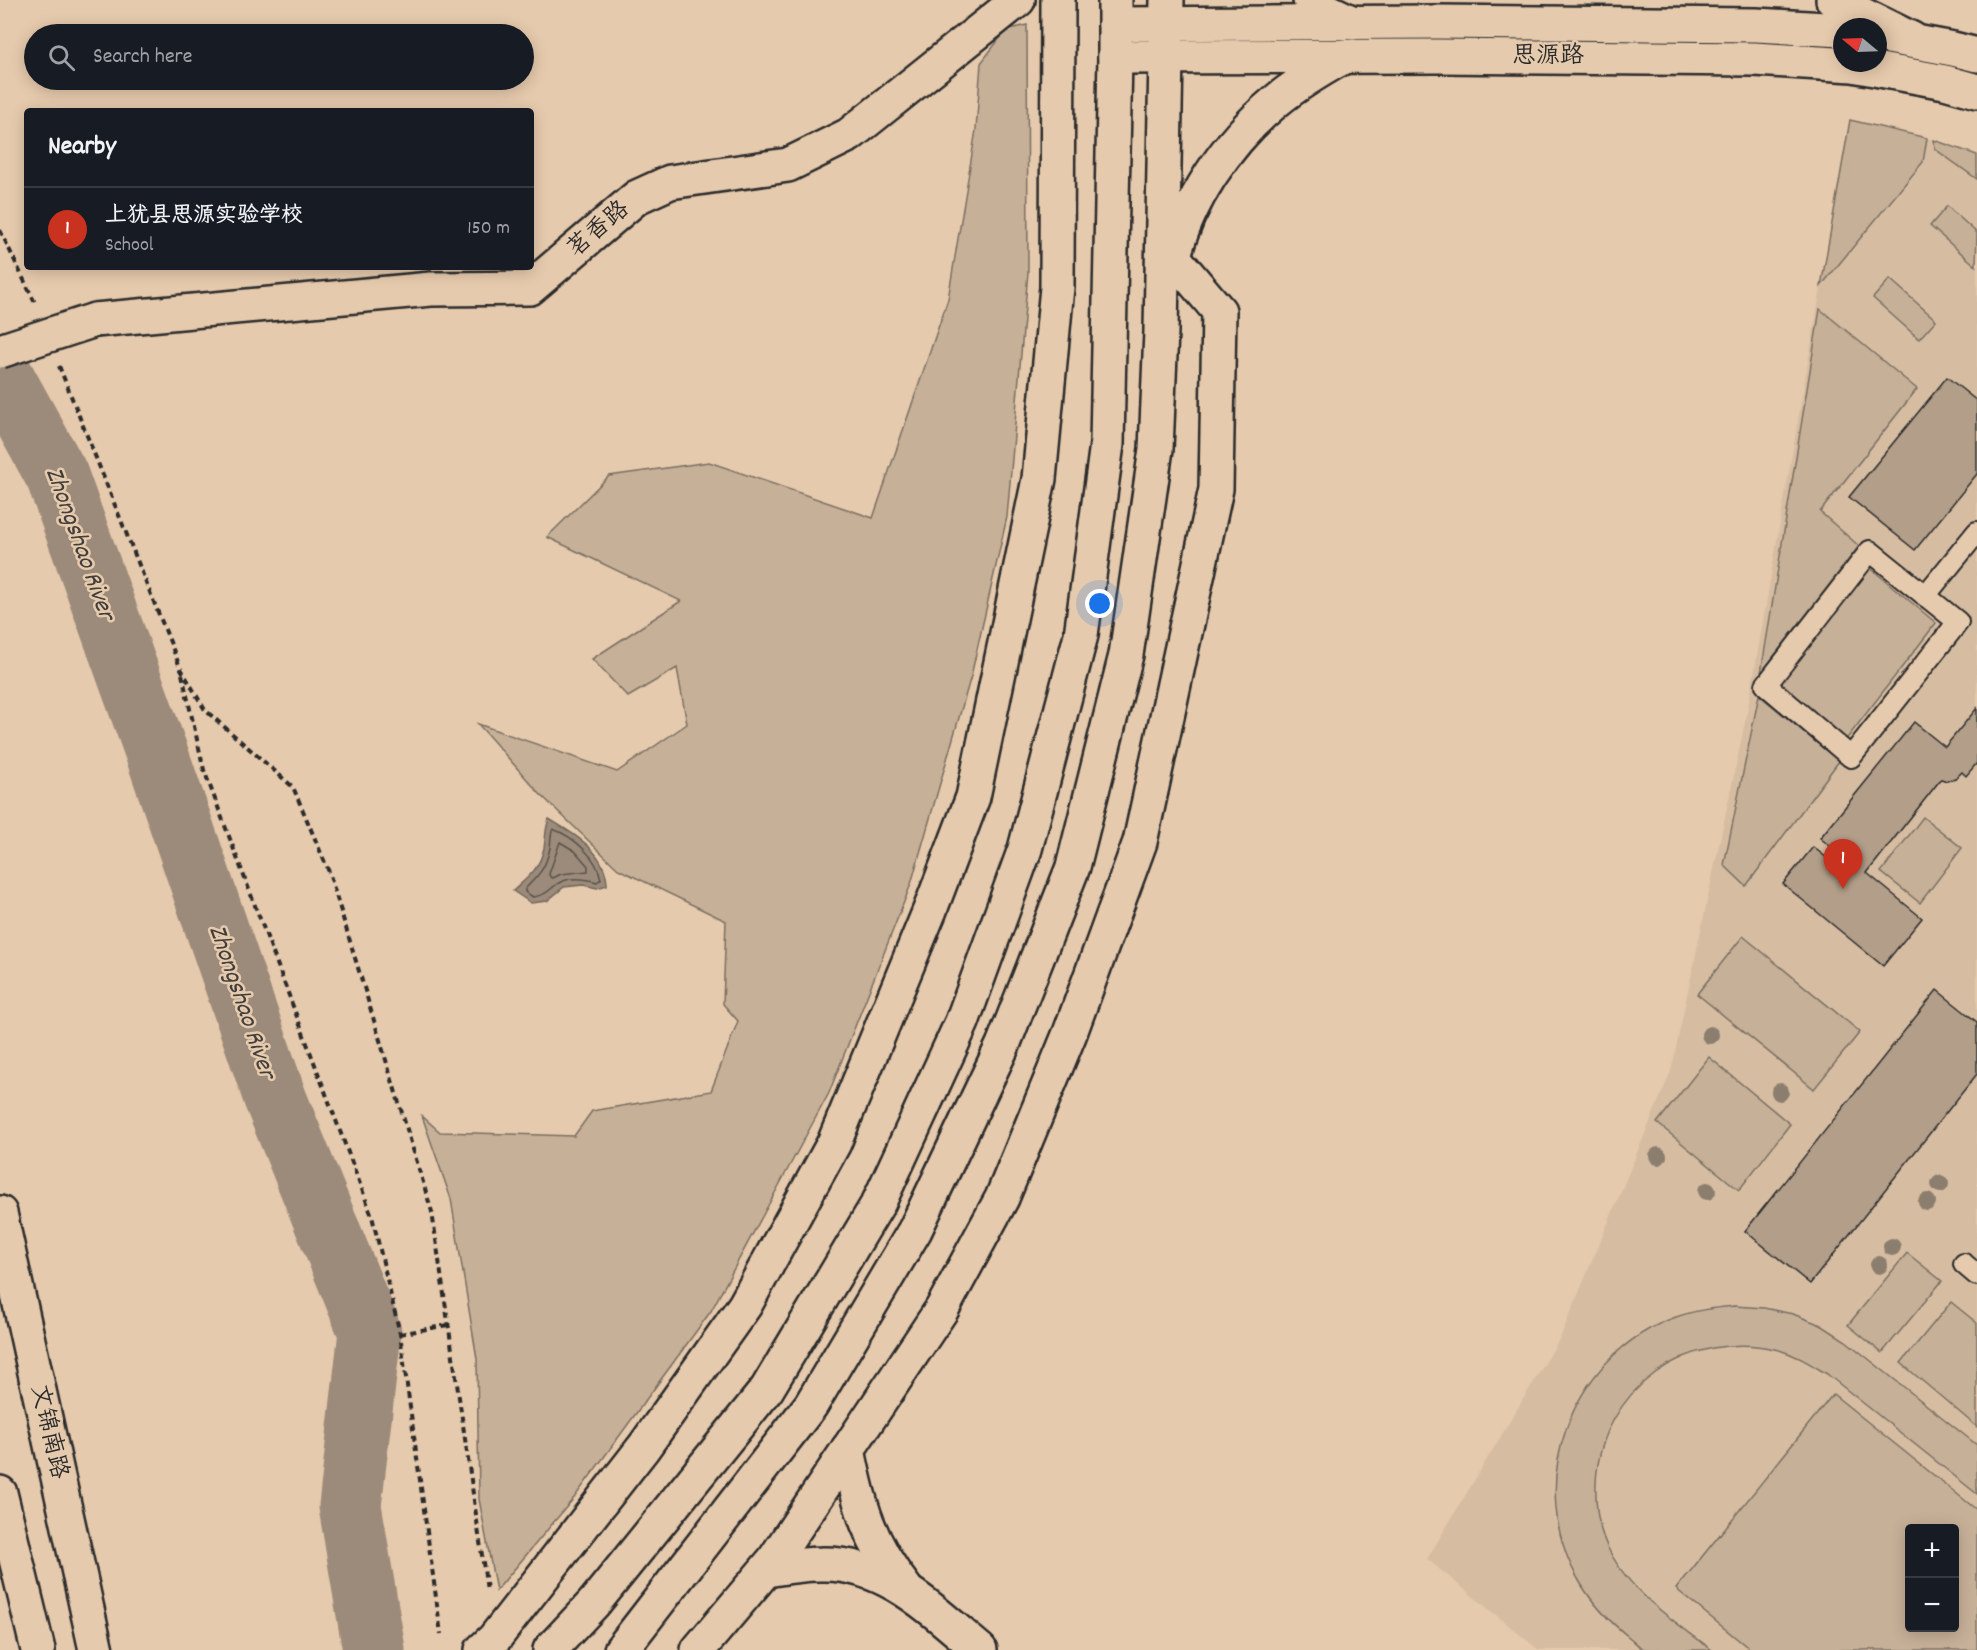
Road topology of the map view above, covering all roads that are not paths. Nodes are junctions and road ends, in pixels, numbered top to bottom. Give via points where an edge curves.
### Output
1 (1018, 0) edge
2 (1058, 0) edge
3 (1310, 0) edge
4 (1833, 0) edge
5 (1167, 11) edge
6 (1115, 12) edge
7 (1353, 23) junction
8 (1833, 29) edge
9 (1887, 37) edge
10 (1919, 42) junction
11 (1977, 55) edge
12 (1344, 56) junction
13 (1115, 57) junction
14 (1167, 57) junction
15 (1977, 91) edge
16 (1168, 252) junction
17 (0, 351) edge
18 (1977, 532) edge
19 (1925, 596) junction
20 (0, 1213) edge
21 (848, 1449) junction
22 (0, 1493) edge
23 (766, 1570) junction
24 (906, 1589) junction
25 (488, 1644) edge
26 (38, 1650) edge
27 (96, 1650) edge
28 (550, 1650) edge
29 (621, 1650) edge
30 (698, 1650) edge
31 (980, 1650) edge

1 - 17 main road, 茗香路, bridge via 849,135 788,165 670,182 636,197 530,288 431,290 95,320
2 - 25 main road via 1057,287 1039,479 973,797 834,1143 745,1305 644,1447
3 - 7 main road
4 - 10 main road
5 - 6 main road, 思源路
5 - 7 main road, 思源路
5 - 14 main road
6 - 13 main road
7 - 8 main road, 思源路 via 1756,25
9 - 10 main road
10 - 11 main road
12 - 14 main road, 思源路
12 - 15 main road, 思源路 via 1754,59 1852,65
12 - 16 main road via 1308,77 1244,131 1202,190
13 - 14 main road, 思源路
13 - 28 main road via 1107,444 1081,635 1025,849 962,1022 879,1202 767,1389 594,1603
14 - 16 main road
16 - 21 main road via 1219,311 1216,489 1140,842 1070,1033 1002,1198 942,1309
16 - 29 main road via 1156,449 1126,655 1073,867 1003,1045 915,1230 811,1405
18 - 19 lane
19 - 19 lane via 1870,551 1766,686 1851,757 1958,622
20 - 27 main road, 文锦南路
21 - 23 main road
21 - 24 main road via 867,1525
22 - 26 main road
23 - 24 main road via 823,1563 852,1567
23 - 30 main road
24 - 31 main road

